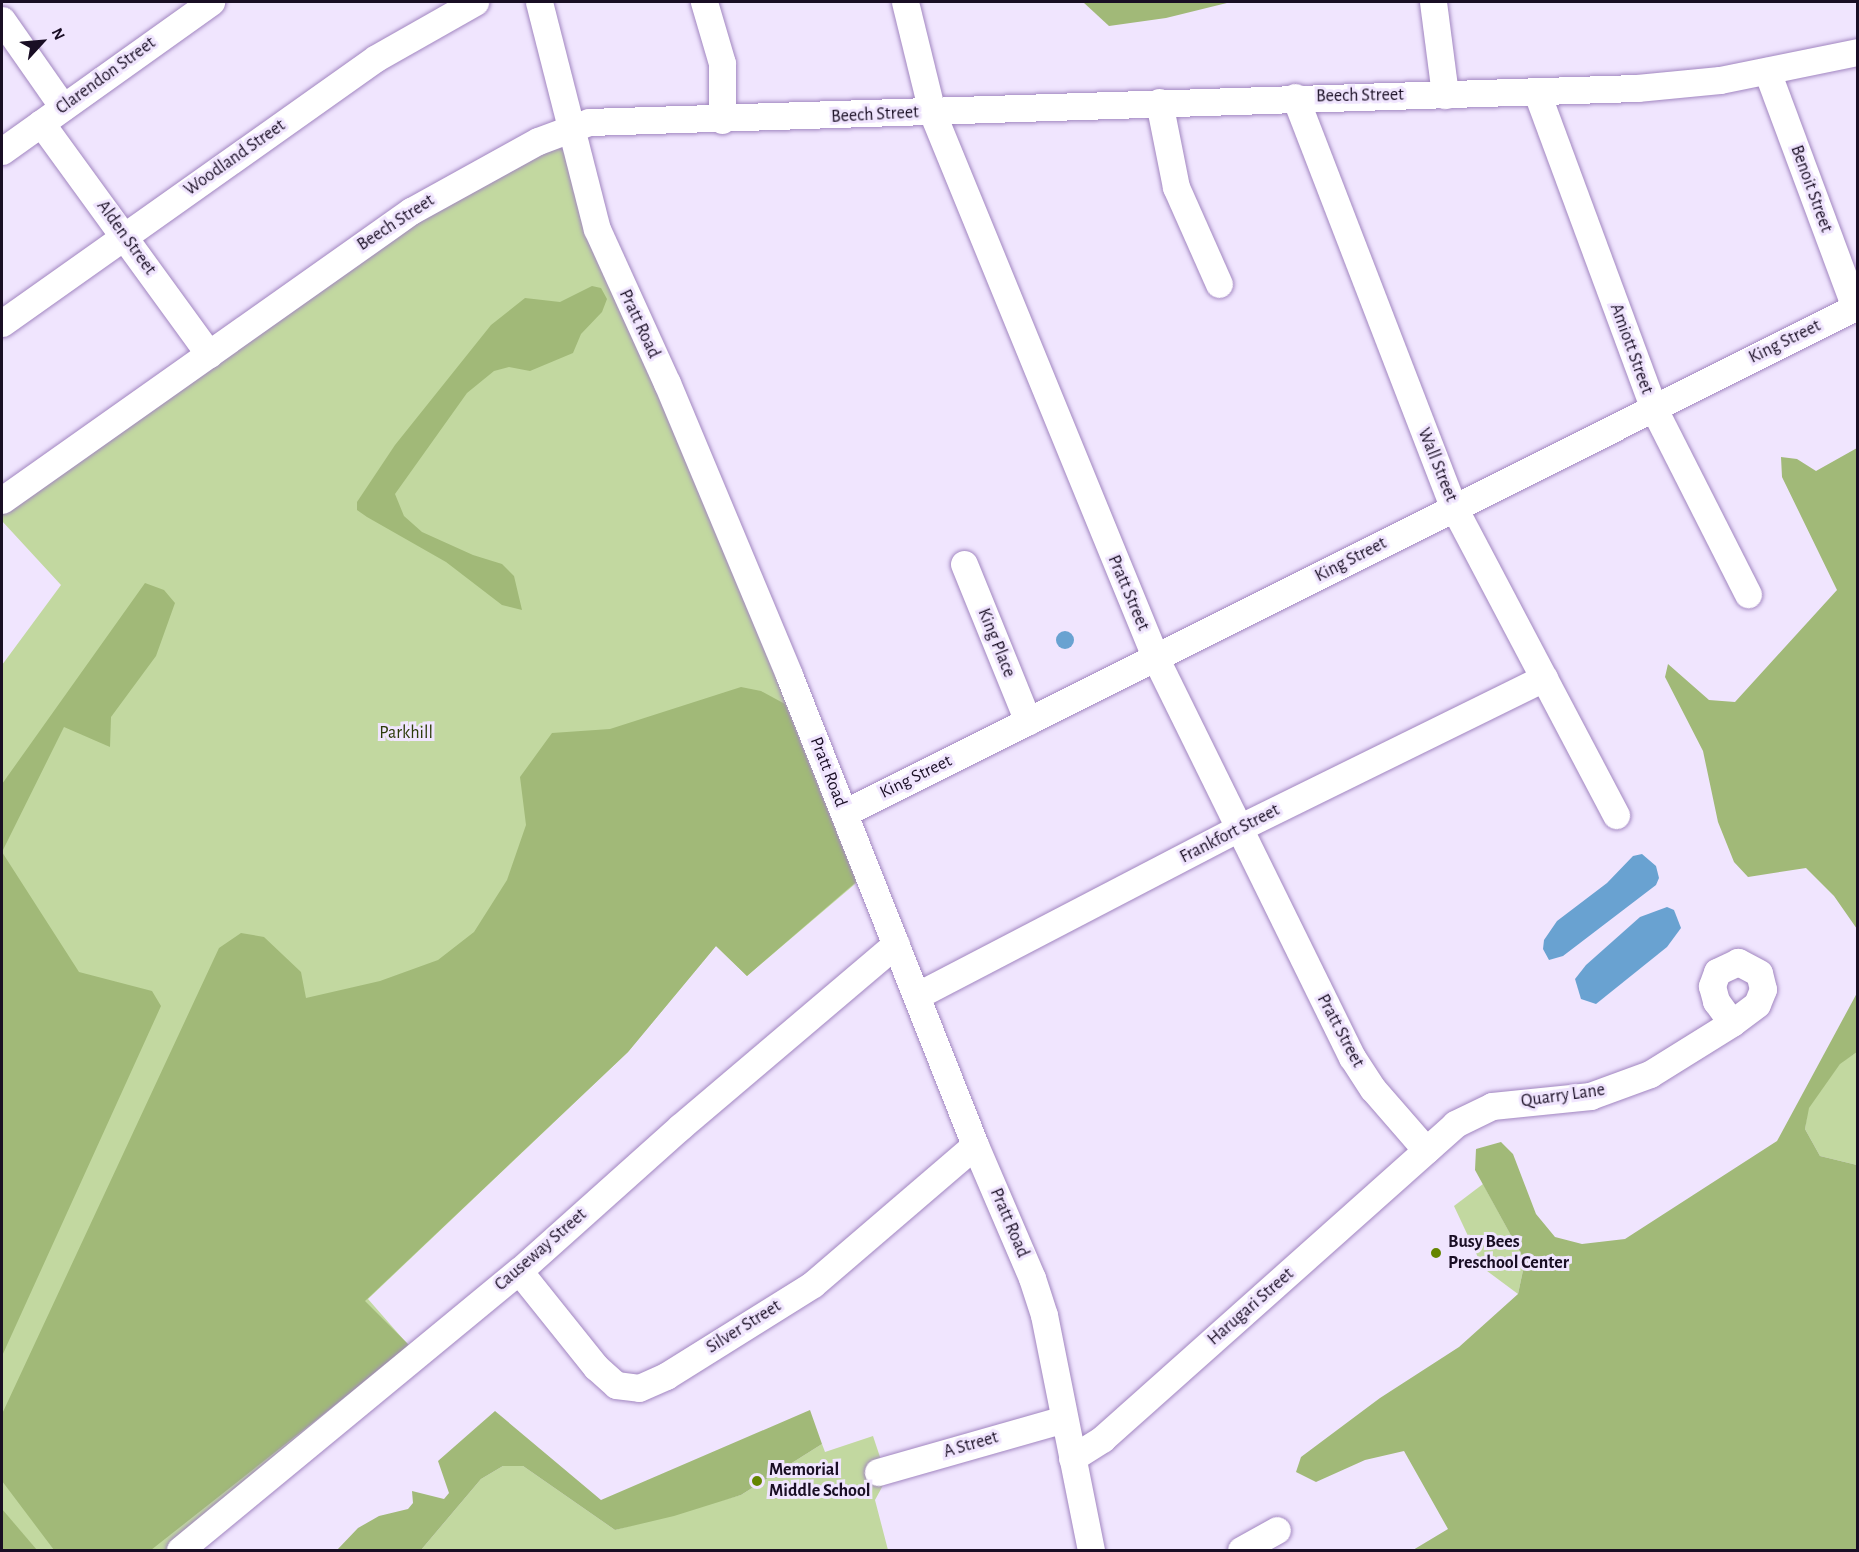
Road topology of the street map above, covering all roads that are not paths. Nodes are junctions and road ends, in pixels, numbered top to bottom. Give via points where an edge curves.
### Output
1 (211, 2) edge
2 (475, 2) edge
3 (539, 2) edge
4 (704, 2) edge
5 (905, 2) edge
6 (1432, 2) edge
7 (2, 20) edge
8 (1857, 52) edge
9 (1767, 71) junction
10 (1536, 93) junction
11 (1444, 95) junction
12 (1295, 97) junction
13 (1159, 102) junction
14 (63, 107) junction
15 (932, 112) junction
16 (722, 120) junction
17 (41, 123) junction
18 (573, 128) junction
19 (2, 151) edge
20 (125, 235) junction
21 (1219, 284) dead end
22 (1856, 307) edge
23 (2, 323) edge
24 (209, 354) junction
25 (1653, 407) junction
26 (2, 500) edge
27 (1454, 508) junction
28 (964, 564) dead end
29 (1748, 594) dead end
30 (1156, 659) junction
31 (1544, 678) junction
32 (1028, 722) junction
33 (843, 813) junction
34 (1616, 815) dead end
35 (1239, 828) junction
36 (896, 944) junction
37 (918, 995) junction
38 (1732, 1023) dead end
39 (975, 1144) junction
40 (1426, 1150) junction
41 (519, 1271) junction
42 (1064, 1419) junction
43 (1072, 1458) junction
44 (878, 1472) dead end
45 (1277, 1530) dead end
46 (180, 1551) edge
47 (1091, 1551) edge
48 (1241, 1551) edge

1 - 14 street, Clarendon Street
2 - 20 street, Woodland Street via 376,58
3 - 18 street, Pratt Road
4 - 16 street via 722,63
5 - 15 street, Pratt Street
6 - 11 street
7 - 14 street
8 - 9 street, Beech Street
9 - 10 street, Beech Street via 1689,85
9 - 22 street, Benoit Street
10 - 11 street, Beech Street
10 - 25 street, Amiott Street
11 - 12 street, Beech Street
12 - 13 street, Beech Street
12 - 27 street, Wall Street
13 - 15 street, Beech Street
13 - 21 street via 1176,186
14 - 17 street, Clarendon Street
15 - 16 street, Beech Street
15 - 30 street, Pratt Street via 992,267
16 - 18 street, Beech Street via 595,122
17 - 19 street, Clarendon Street
17 - 20 street, Alden Street
18 - 24 street, Beech Street via 500,160 411,211
18 - 33 street, Pratt Road via 597,229 667,383
20 - 23 street, Woodland Street
20 - 24 street, Alden Street
22 - 25 street, King Street
24 - 26 street, Beech Street
25 - 27 street, King Street
25 - 29 street, Amiott Street
27 - 30 street, King Street
27 - 31 street, Wall Street
28 - 32 street, King Place
30 - 32 street, King Street
30 - 35 street, Pratt Street
31 - 34 street, Wall Street
31 - 35 street, Frankfort Street
32 - 33 street, King Street
33 - 36 street, Pratt Road
35 - 37 street, Frankfort Street
35 - 40 street, Pratt Street via 1357,1064
36 - 37 street, Pratt Road
36 - 41 street, Causeway Street via 680,1127
37 - 39 street, Pratt Road
38 - 40 street, Quarry Lane via 1631,1083 1590,1096 1492,1106 1455,1124
39 - 41 street, Silver Street via 813,1284 666,1376 639,1388 616,1385 596,1367
39 - 42 street, Pratt Road via 1038,1294
40 - 43 street, Harugari Street via 1102,1439
41 - 46 street, Causeway Street
42 - 43 street, Pratt Road
42 - 44 street, A Street
43 - 47 street, Pratt Road
45 - 48 street

